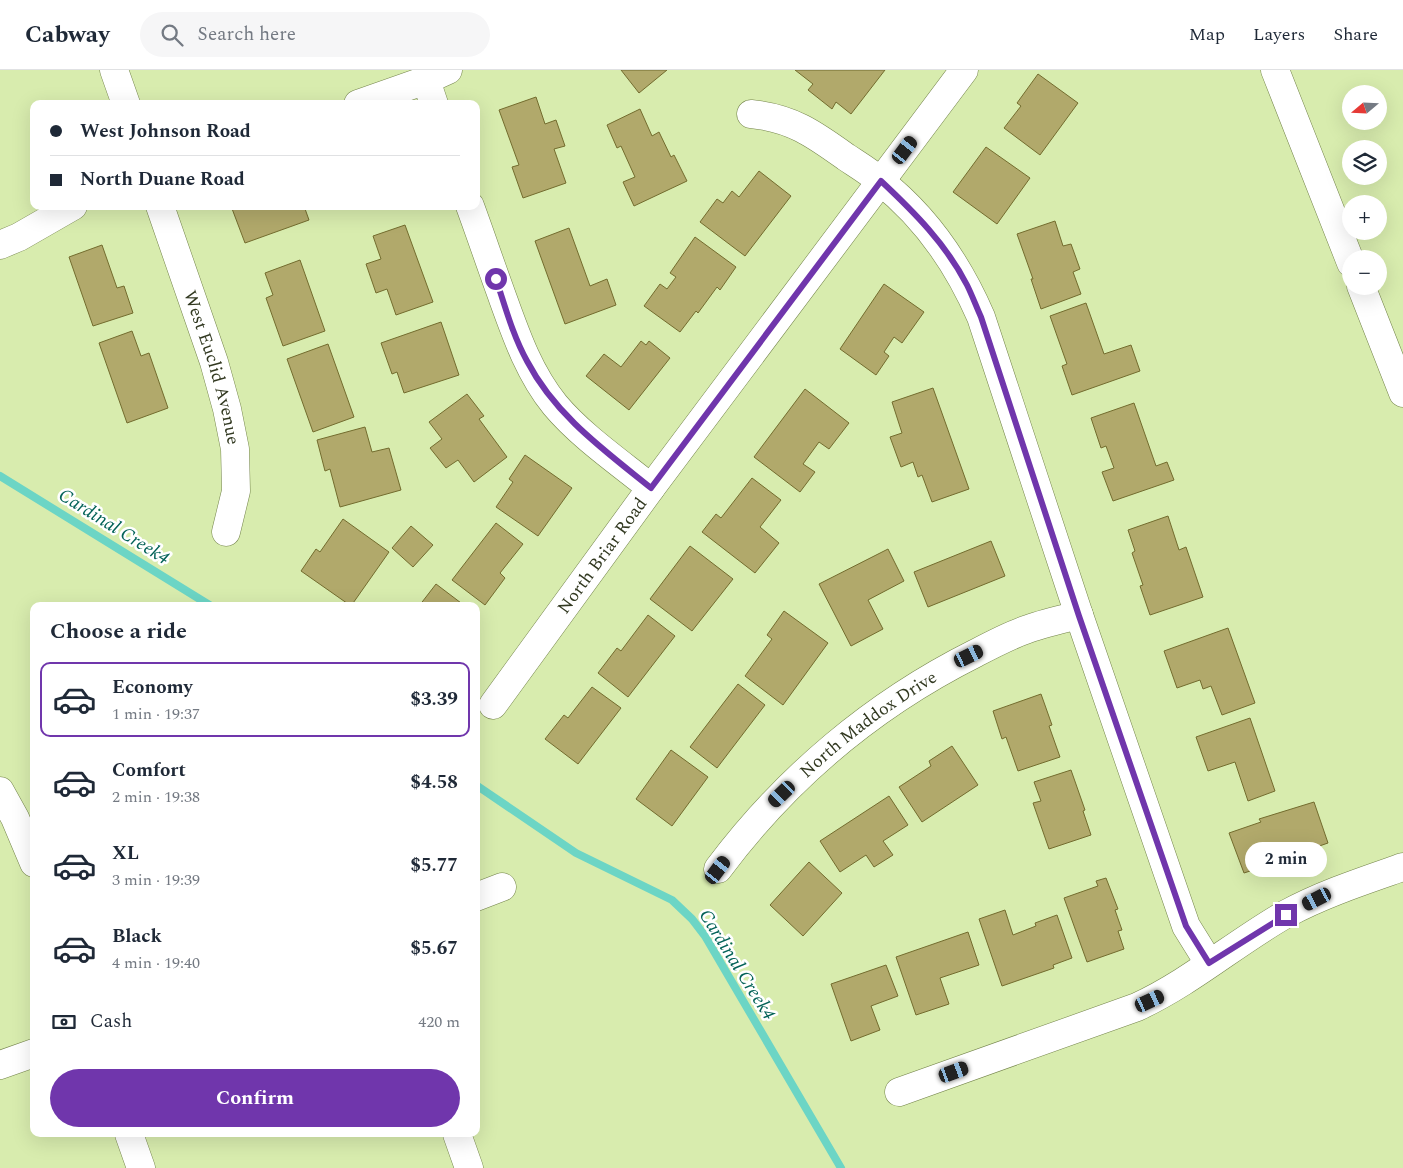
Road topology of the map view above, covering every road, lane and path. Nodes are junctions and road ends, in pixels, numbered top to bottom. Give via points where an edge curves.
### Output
1 (114, 70) edge
2 (964, 70) edge
3 (1274, 70) edge
4 (436, 84) edge
5 (125, 100) edge
6 (374, 100) edge
7 (751, 114) dead end
8 (881, 181) junction
9 (66, 210) edge
10 (161, 210) edge
11 (471, 210) edge
12 (0, 245) edge
13 (1346, 250) edge
14 (1365, 295) edge
15 (1403, 393) edge
16 (651, 488) junction
17 (226, 532) dead end
18 (1079, 616) junction
19 (493, 705) dead end
20 (0, 791) edge
21 (30, 853) edge
22 (1403, 867) edge
23 (718, 870) dead end
24 (502, 888) dead end
25 (480, 896) edge
26 (1209, 963) junction
27 (30, 1054) edge
28 (0, 1065) edge
29 (899, 1092) dead end
30 (130, 1137) edge
31 (458, 1137) edge
32 (141, 1168) edge
33 (469, 1168) edge

1 - 5 street
2 - 8 street, North Briar Road
3 - 13 street
4 - 6 street
7 - 8 street via 768,116 811,132
8 - 16 street, North Briar Road
8 - 18 street via 931,231 966,284 981,317
9 - 12 street
10 - 17 street, West Euclid Avenue via 214,362 229,417 235,449 236,492
11 - 16 street via 515,334 540,384 578,428
14 - 15 street
16 - 19 street, North Briar Road
18 - 23 street, North Maddox Drive via 1029,628 994,644 947,668 878,712 837,743 768,808
18 - 26 street via 1186,926
20 - 21 street
22 - 26 street via 1332,891 1286,915
24 - 25 street
26 - 29 street via 1185,982 1137,1007
27 - 28 street
30 - 32 street
31 - 33 street

